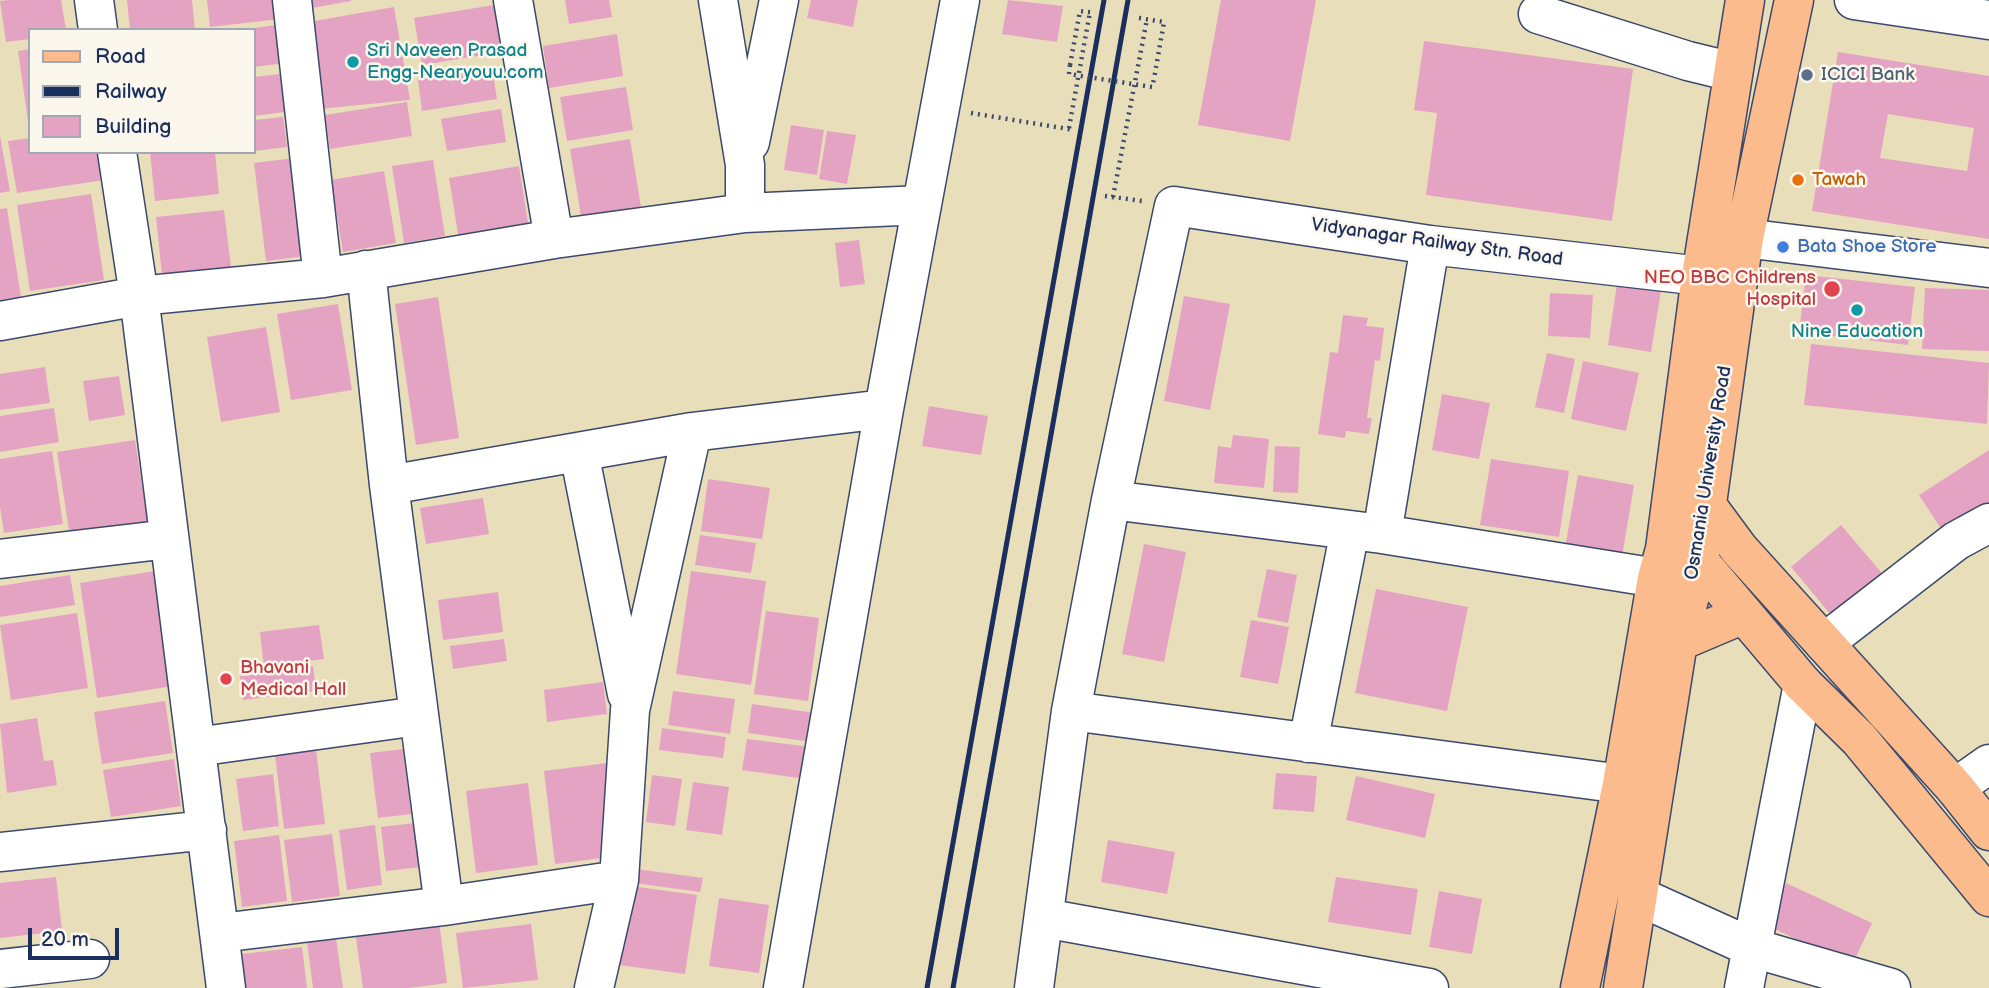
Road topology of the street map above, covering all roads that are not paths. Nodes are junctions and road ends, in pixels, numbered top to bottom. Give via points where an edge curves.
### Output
1 (94, 0) edge
2 (292, 0) edge
3 (513, 0) edge
4 (718, 0) edge
5 (779, 0) edge
6 (960, 0) edge
7 (1745, 0) edge
8 (1794, 0) edge
9 (1854, 0) edge
10 (1538, 14) dead end
11 (1989, 20) edge
12 (98, 28) edge
13 (1733, 72) junction
14 (117, 154) edge
15 (745, 165) junction
16 (922, 205) junction
17 (745, 213) junction
18 (1744, 238) junction
19 (554, 239) junction
20 (1430, 246) junction
21 (1989, 268) edge
22 (366, 270) junction
23 (1701, 276) junction
24 (323, 278) junction
25 (139, 296) junction
26 (0, 321) edge
27 (884, 409) junction
28 (692, 432) junction
29 (579, 452) junction
30 (389, 485) junction
31 (1111, 500) junction
32 (1689, 500) junction
33 (1989, 523) edge
34 (1366, 532) junction
35 (169, 539) junction
36 (0, 559) edge
37 (1678, 569) junction
38 (1744, 614) junction
39 (1678, 642) junction
40 (1824, 643) junction
41 (1803, 684) junction
42 (631, 709) junction
43 (1070, 711) junction
44 (418, 716) junction
45 (1308, 743) junction
46 (196, 747) junction
47 (1989, 764) edge
48 (1622, 784) junction
49 (1955, 789) junction
50 (207, 830) junction
51 (1989, 831) edge
52 (0, 852) edge
53 (619, 880) junction
54 (1638, 896) junction
55 (1989, 897) edge
56 (444, 906) junction
57 (1044, 918) junction
58 (220, 933) junction
59 (1753, 948) junction
60 (90, 959) dead end
61 (0, 969) edge
62 (604, 986) edge
63 (226, 988) edge
64 (783, 988) edge
65 (1034, 988) edge
66 (1429, 988) edge
67 (1580, 988) edge
68 (1623, 988) edge
69 (1744, 988) edge
70 (1891, 988) edge

1 - 12 street
2 - 24 street
3 - 19 street
4 - 15 street
5 - 15 street
6 - 16 street
7 - 13 main road, Osmania University Road
8 - 18 main road, Osmania University Road
9 - 11 street
10 - 13 street
13 - 23 main road, Osmania University Road
14 - 25 street
15 - 17 street
16 - 17 street
16 - 27 street
17 - 19 street
18 - 21 street
18 - 32 main road, Osmania University Road
19 - 22 street
20 - 23 street, Vidyanagar Railway Stn. Road
20 - 31 street, Vidyanagar Railway Stn. Road via 1156,203
20 - 34 street
22 - 24 street
22 - 30 street
23 - 32 main road, Osmania University Road
24 - 25 street
25 - 26 street
25 - 35 street
27 - 28 street
27 - 64 street
28 - 29 street
28 - 42 street
29 - 30 street
29 - 42 street
30 - 44 street
31 - 34 street
31 - 43 street
32 - 37 main road, Osmania University Road
32 - 40 main road
33 - 40 street via 1956,541
34 - 37 street
34 - 45 street
35 - 36 street
35 - 46 street
37 - 38 main road
37 - 39 main road, Osmania University Road
37 - 48 main road, Osmania University Road
38 - 39 main road
38 - 41 main road
39 - 54 main road, Osmania University Road
40 - 49 main road
41 - 55 main road via 1859,739
41 - 59 street
42 - 53 street
43 - 45 street
43 - 57 street
44 - 46 street
44 - 56 street
45 - 48 street
46 - 50 street
47 - 49 street
48 - 67 main road, Osmania University Road
49 - 51 main road
50 - 52 street
50 - 58 street
53 - 56 street
53 - 62 street
54 - 59 street
54 - 68 main road, Osmania University Road
56 - 58 street
57 - 65 street
57 - 66 street
58 - 63 street
59 - 69 street
59 - 70 street
60 - 61 street

